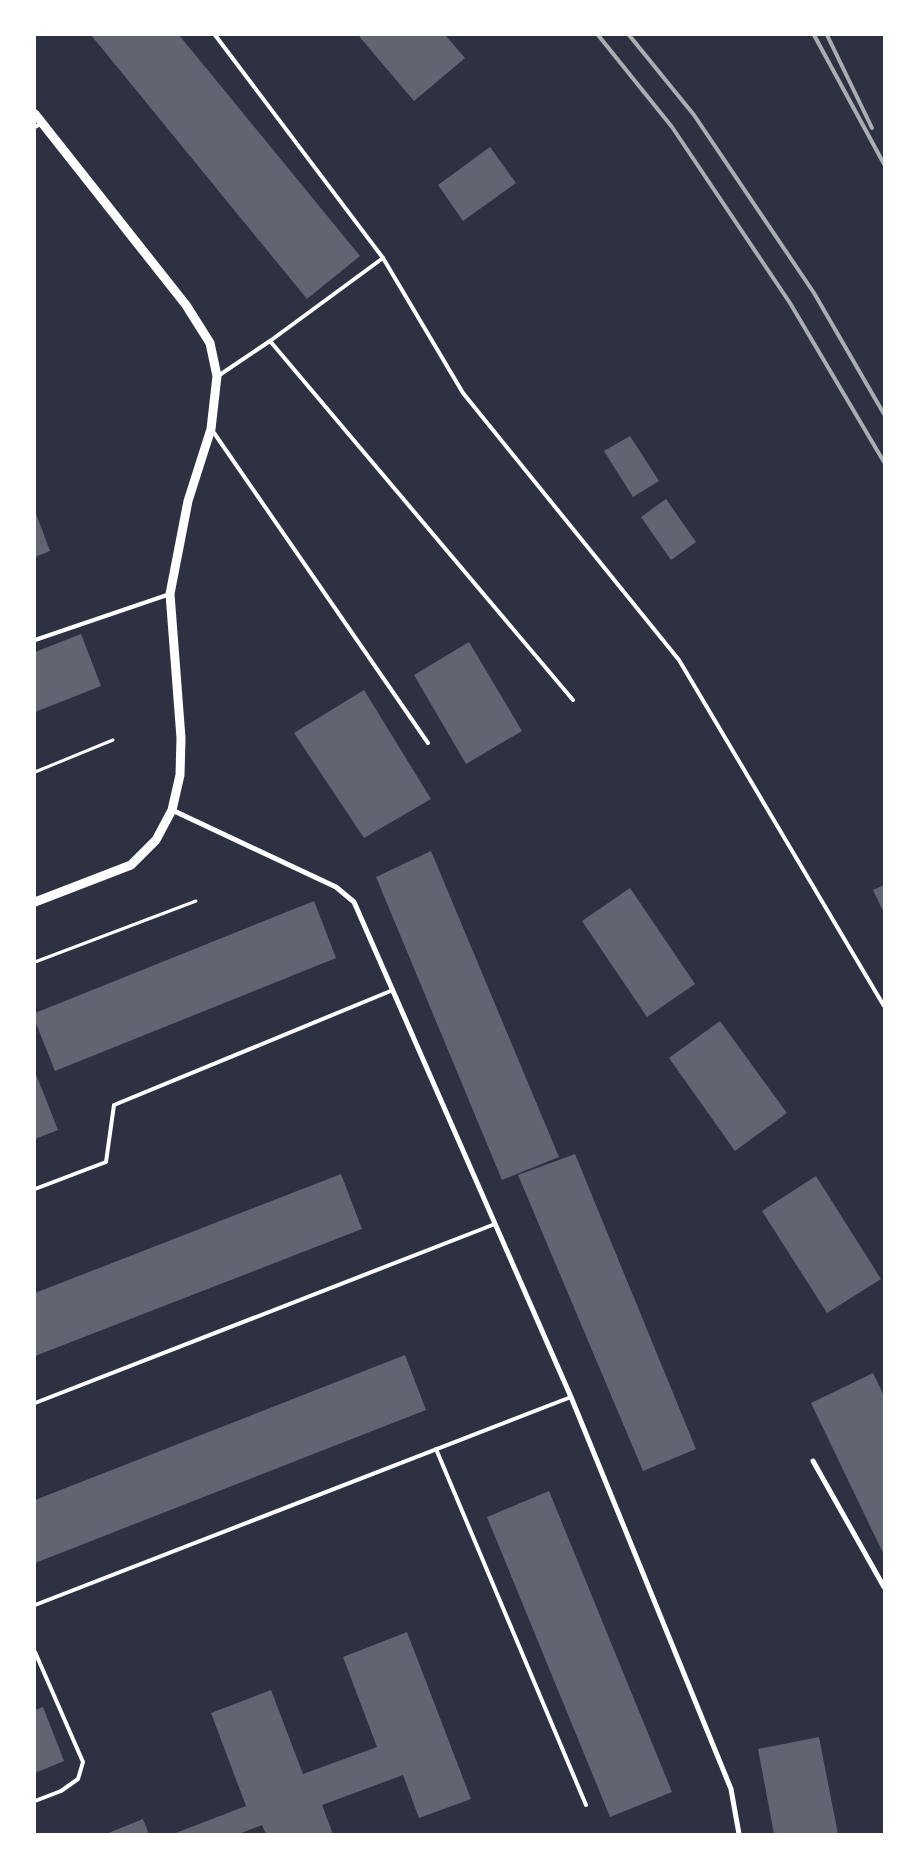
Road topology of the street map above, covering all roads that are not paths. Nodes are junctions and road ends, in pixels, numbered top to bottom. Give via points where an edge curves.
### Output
1 (215, 35) edge
2 (35, 114) edge
3 (39, 125) edge
4 (383, 258) junction
5 (270, 341) junction
6 (217, 376) junction
7 (211, 428) junction
8 (170, 594) junction
9 (35, 640) edge
10 (573, 700) dead end
11 (428, 744) dead end
12 (172, 810) junction
13 (35, 902) edge
14 (393, 990) junction
15 (884, 1006) edge
16 (35, 1189) edge
17 (495, 1224) junction
18 (571, 1397) junction
19 (35, 1403) edge
20 (436, 1449) junction
21 (813, 1461) dead end
22 (884, 1587) edge
23 (35, 1605) edge
24 (35, 1652) edge
25 (35, 1801) edge
26 (586, 1805) dead end
27 (738, 1834) edge

1 - 4 lane
2 - 3 street
3 - 6 street via 186,305 210,343
4 - 5 lane
4 - 15 lane via 463,393 679,660
5 - 6 lane
5 - 10 lane
6 - 7 street
7 - 8 street via 188,501
7 - 11 lane
8 - 9 lane
8 - 12 street via 181,738 180,775
12 - 13 street via 156,840 131,865
12 - 14 street via 336,887 354,902
14 - 16 lane via 114,1105 106,1162
14 - 17 street
17 - 18 street
17 - 19 lane
18 - 20 lane
18 - 27 street via 730,1789
20 - 23 lane
20 - 26 lane
21 - 22 street
24 - 25 lane via 83,1762 78,1779 61,1792

